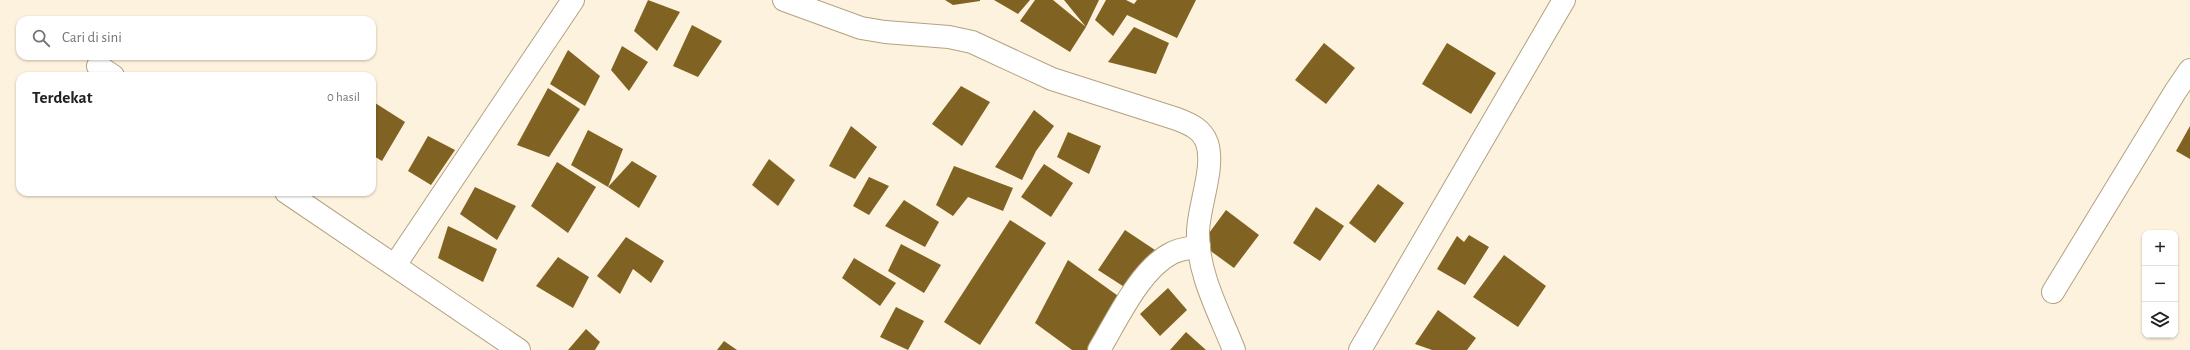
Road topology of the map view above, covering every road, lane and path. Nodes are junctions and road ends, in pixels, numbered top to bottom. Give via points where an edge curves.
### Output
1 (573, 0) edge
2 (784, 0) edge
3 (1564, 0) edge
4 (2190, 70) edge
5 (292, 196) edge
6 (1199, 246) junction
7 (395, 266) junction
8 (2053, 292) dead end
9 (519, 350) edge
10 (1099, 350) edge
11 (1234, 350) edge
12 (1360, 350) edge

1 - 7 street
2 - 6 street via 861,28 949,37 972,42 1052,79 1190,124 1201,132 1207,143 1208,154 1199,218
3 - 12 street
4 - 8 street
5 - 7 street
6 - 10 street via 1173,252 1156,265 1137,286
6 - 11 street via 1203,275
7 - 9 street

